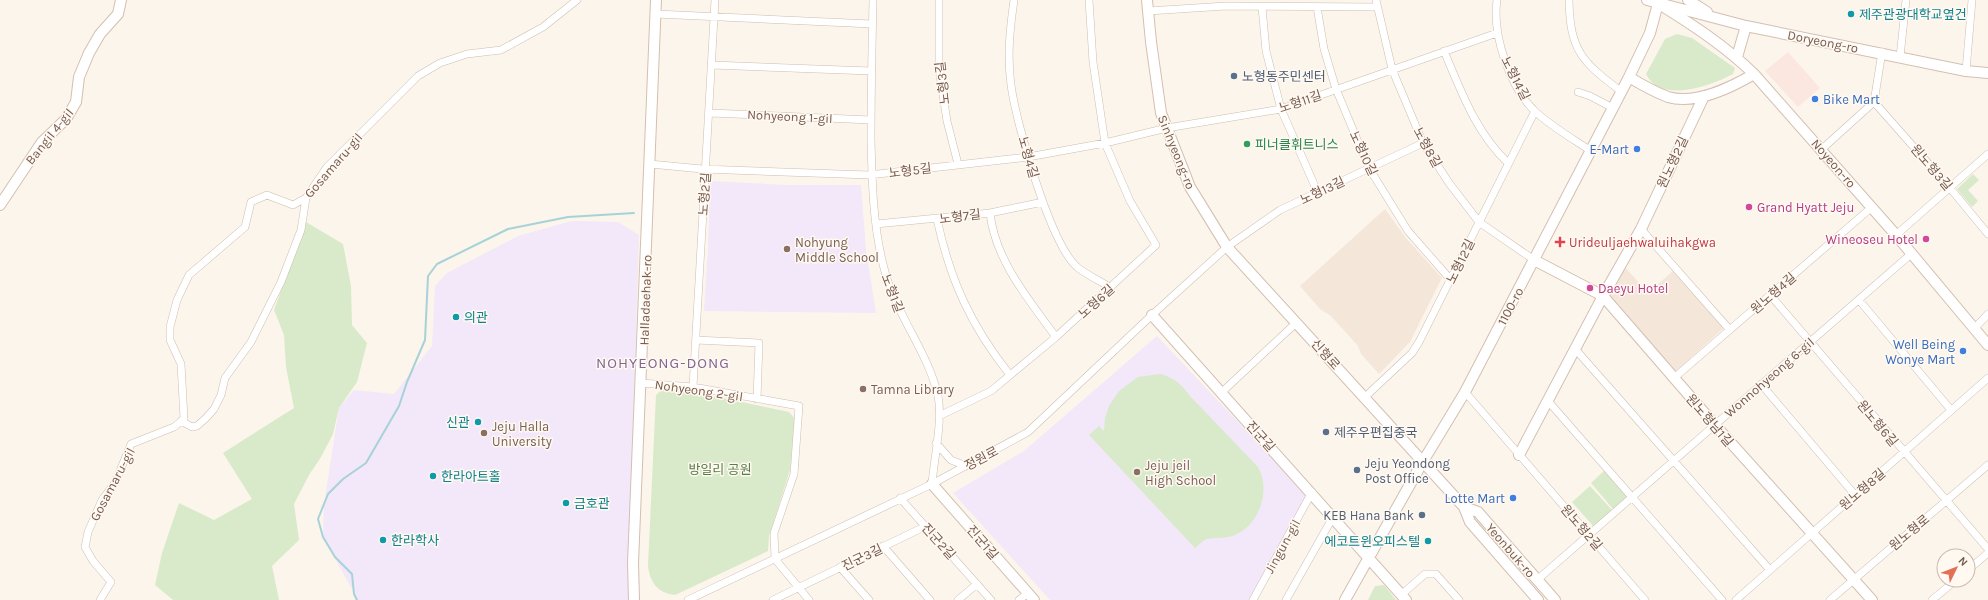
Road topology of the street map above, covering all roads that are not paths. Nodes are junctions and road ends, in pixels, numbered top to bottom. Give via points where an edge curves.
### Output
1 (121, 0) edge
2 (578, 0) edge
3 (656, 0) edge
4 (715, 0) edge
5 (873, 0) edge
6 (939, 0) edge
7 (1014, 0) edge
8 (1089, 0) edge
9 (1147, 0) edge
10 (1497, 0) edge
11 (1569, 0) edge
12 (1647, 0) edge
13 (1688, 0) edge
14 (1906, 0) edge
15 (1972, 0) edge
16 (1659, 2) edge
17 (1376, 3) edge
18 (1262, 7) junction
19 (1317, 7) junction
20 (1148, 11) junction
21 (656, 14) junction
22 (714, 16) junction
23 (1717, 18) junction
24 (872, 24) junction
25 (1746, 26) junction
26 (1497, 33) junction
27 (1444, 51) junction
28 (1882, 52) junction
29 (1900, 57) junction
30 (1737, 58) junction
31 (712, 65) junction
32 (1392, 69) junction
33 (871, 71) junction
34 (1966, 71) junction
35 (1988, 73) edge
36 (1754, 74) junction
37 (1630, 77) junction
38 (1336, 89) junction
39 (1578, 92) dead end
40 (1622, 92) junction
41 (1704, 96) junction
42 (1874, 102) junction
43 (1280, 108) junction
44 (1613, 108) junction
45 (1535, 111) junction
46 (710, 112) junction
47 (871, 120) junction
48 (1167, 128) junction
49 (1105, 142) junction
50 (1423, 143) junction
51 (1822, 149) junction
52 (1591, 151) junction
53 (1988, 154) edge
54 (1028, 157) junction
55 (1508, 163) junction
56 (650, 164) junction
57 (958, 164) junction
58 (1370, 168) junction
59 (706, 170) junction
60 (872, 174) junction
61 (1950, 188) junction
62 (1317, 191) junction
63 (306, 198) junction
64 (1043, 202) junction
65 (0, 205) edge
66 (1872, 207) junction
67 (990, 213) junction
68 (937, 219) junction
69 (1479, 222) junction
70 (876, 224) junction
71 (1641, 229) junction
72 (1988, 234) edge
73 (1896, 235) junction
74 (1227, 247) junction
75 (1911, 254) junction
76 (1534, 260) junction
77 (1451, 280) junction
78 (1111, 288) junction
79 (1603, 296) junction
80 (1770, 296) junction
81 (1859, 300) junction
82 (1988, 314) edge
83 (1152, 315) junction
84 (1297, 322) junction
85 (1974, 329) junction
86 (1730, 330) junction
87 (1056, 337) junction
88 (696, 340) junction
89 (1810, 342) junction
90 (1988, 345) edge
91 (1576, 350) junction
92 (1010, 375) junction
93 (1674, 378) junction
94 (1988, 378) edge
95 (641, 383) junction
96 (1761, 384) junction
97 (693, 387) junction
98 (1222, 392) junction
99 (1465, 392) junction
100 (1365, 397) junction
101 (757, 399) junction
102 (1548, 401) junction
103 (1951, 410) junction
104 (940, 416) junction
105 (181, 421) junction
106 (1714, 424) junction
107 (936, 443) junction
108 (1903, 453) junction
109 (1519, 455) junction
110 (1673, 460) junction
111 (1422, 463) junction
112 (1988, 465) edge
113 (966, 466) junction
114 (932, 484) junction
115 (1312, 492) junction
116 (1855, 495) junction
117 (1631, 496) junction
118 (900, 498) junction
119 (1946, 502) junction
120 (1464, 507) junction
121 (1333, 516) junction
122 (926, 526) junction
123 (1812, 533) junction
124 (1588, 535) junction
125 (883, 546) junction
126 (1988, 549) edge
127 (1988, 553) edge
128 (775, 558) junction
129 (1369, 558) junction
130 (1976, 563) edge
131 (840, 567) junction
132 (1770, 570) junction
133 (1853, 579) junction
134 (1537, 580) junction
135 (977, 584) junction
136 (798, 588) junction
137 (1946, 588) edge
138 (1031, 596) edge
139 (1404, 597) edge
140 (100, 600) edge
141 (634, 600) edge
142 (688, 600) edge
143 (772, 600) edge
144 (809, 600) edge
145 (869, 600) edge
146 (930, 600) edge
147 (958, 600) edge
148 (991, 600) edge
149 (1019, 600) edge
150 (1253, 600) edge
151 (1286, 600) edge
152 (1345, 600) edge
153 (1459, 600) edge
154 (1538, 600) edge
155 (1555, 600) edge
156 (1645, 600) edge
157 (1722, 600) edge
158 (1736, 600) edge
159 (1830, 600) edge
160 (1872, 600) edge
161 (1932, 600) edge

1 - 65 main road, Bangil 4-gil via 118,14 100,34 86,59 79,77 76,102 66,119 42,142
2 - 63 street, Gosamaru-gil via 543,27 501,50 467,54 440,63 418,76 327,167
3 - 21 main road, Halladaehak-ro
4 - 22 street, 노형2길
5 - 24 street, 노형1길
6 - 57 street, 노형3길 via 939,69 947,121
7 - 54 street, 노형4길 via 1009,41 1011,85
8 - 49 street via 1093,62
9 - 20 main road, Sinhyeong-ro
10 - 26 street, 노형14길
11 - 40 street via 1569,22 1584,61
12 - 16 main road
13 - 23 main road
14 - 29 street
15 - 34 street
16 - 23 main road, Doryeong-ro
16 - 30 main road, Noyeon-ro
16 - 37 main road, 1100-ro via 1650,33
17 - 19 street
17 - 32 street, 노형8길
18 - 19 street
18 - 20 street via 1226,6
18 - 43 street via 1266,51
19 - 38 street, 노형10길 via 1324,49
20 - 48 main road, Sinhyeong-ro via 1161,113
21 - 22 street
21 - 56 main road, Halladaehak-ro
22 - 24 street
22 - 31 street, 노형2길
23 - 25 main road, Doryeong-ro
24 - 33 street, 노형1길
25 - 28 main road, Doryeong-ro
25 - 30 main road
26 - 27 street, 노형11길
26 - 45 street, 노형14길 via 1515,82
27 - 32 street, 노형11길
27 - 55 street via 1472,115 1493,149
28 - 29 main road, Doryeong-ro
28 - 42 street
29 - 34 main road, Doryeong-ro
30 - 36 main road, Noyeon-ro
31 - 33 street
31 - 46 street, 노형2길
32 - 38 street, 노형11길
32 - 50 street, 노형8길
33 - 47 street, 노형1길
34 - 35 main road, Doryeong-ro
36 - 41 main road via 1723,90
36 - 51 main road, Noyeon-ro
37 - 40 main road, 1100-ro
37 - 41 main road via 1670,97
38 - 43 street, 노형11길
38 - 58 street, 노형10길
39 - 44 street
40 - 44 main road, 1100-ro
41 - 71 main road, 원노형2길
42 - 51 street
42 - 61 street, 원노형3길
43 - 48 street, 노형11길
43 - 62 street
44 - 52 main road, 1100-ro
45 - 52 street, 노형14길
45 - 55 street, 노형12길
46 - 47 street, Nohyeong 1-gil
46 - 59 street, 노형2길
47 - 60 street, 노형1길
48 - 49 street, 노형5길
48 - 74 main road, Sinhyeong-ro via 1190,187
49 - 54 street, 노형5길
49 - 78 street, 노형6길 via 1130,201 1156,246
50 - 58 street, 노형13길
50 - 69 street, 노형8길
51 - 66 main road, Noyeon-ro
52 - 76 main road, 1100-ro
53 - 61 street
54 - 57 street, 노형5길
54 - 64 street, 노형4길
55 - 69 street, 노형12길
56 - 59 street, 노형5길
56 - 95 main road, Halladaehak-ro
57 - 60 street, 노형5길
58 - 62 street, 노형13길
58 - 77 street, 노형10길 via 1408,231
59 - 60 street, 노형5길
59 - 88 street, 노형2길
60 - 70 street, 노형1길
61 - 72 street, 원노형3길
61 - 73 street
62 - 74 street, 노형13길 via 1280,210
63 - 105 street via 301,230 281,282 251,342 225,378 214,409 197,426 192,427
63 - 105 street, Gosamaru-gil via 293,205 267,195 251,202 245,228 189,275 178,300 170,334 180,364 184,419
64 - 67 street, 노형7길
64 - 78 street, 노형4길 via 1060,242 1076,266
66 - 73 main road, Noyeon-ro
66 - 80 street, 원노형4길
67 - 68 street, 노형7길
67 - 87 street via 991,229 1014,276 1028,300
68 - 70 street, 노형7길
68 - 92 street via 944,254 968,312 991,352
69 - 76 street, 노형8길
69 - 77 street, 노형12길
70 - 104 street, 노형1길 via 884,269 899,312 925,363 938,396
71 - 79 main road, 원노형2길
71 - 86 street
73 - 75 main road, Noyeon-ro
74 - 83 street, 정원로
74 - 84 main road, 신형로
75 - 81 street, Wonnohyeong 6-gil
75 - 85 main road, Noyeon-ro
76 - 79 main road, 원노형남1길
76 - 99 main road, 1100-ro
77 - 100 street, 노형12길 via 1412,353
78 - 87 street, 노형6길
79 - 91 main road, 원노형2길
79 - 93 main road, 원노형남1길
80 - 86 street, 원노형4길
80 - 89 street, 원노형6길
81 - 89 street, Wonnohyeong 6-gil
81 - 103 street
82 - 85 street
83 - 98 main road, 진군길
83 - 113 street, 정원로 via 1028,432
84 - 98 street
84 - 100 main road, 신형로
85 - 90 main road, Noyeon-ro
86 - 93 street, 원노형4길
87 - 92 street, 노형6길
88 - 97 street, 노형2길
88 - 101 street via 759,343
89 - 96 street, Wonnohyeong 6-gil
89 - 108 street, 원노형6길
91 - 102 main road, 원노형2길
91 - 110 street
92 - 104 street, 노형6길 via 991,391
93 - 106 main road, 원노형남1길
94 - 103 street, 원노형8길
95 - 97 street, Nohyeong 2-gil
95 - 141 main road, Halladaehak-ro via 633,563
96 - 106 street, Wonnohyeong 6-gil
96 - 116 street
97 - 101 street, Nohyeong 2-gil
98 - 115 main road, 진군길
99 - 109 street, 원노형2길
99 - 111 main road, 1100-ro
100 - 111 main road, 신형로
101 - 128 street, Nohyeong 2-gil via 799,406 794,474 774,533
102 - 109 main road, 원노형2길
102 - 117 street
103 - 108 street, 원노형8길
104 - 107 street, 노형1길
105 - 140 street, Gosamaru-gil via 174,427 131,444 115,484 102,500 88,532 85,547 111,582
106 - 110 street, Wonnohyeong 6-gil
106 - 123 main road, 원노형남1길
107 - 113 street via 951,460
107 - 114 street, 노형1길
108 - 116 street, 원노형8길
108 - 119 street, 원노형6길
109 - 124 street, 원노형2길
110 - 117 street, Wonnohyeong 6-gil
110 - 132 street
111 - 120 main road, Yeonbuk-ro
111 - 129 main road, 1100-ro
112 - 119 street, 원노형로
113 - 114 street, 정원로
114 - 118 street, 정원로
114 - 138 main road, 진군1길
115 - 121 main road, 진군길
115 - 150 street, Jingun-gil
116 - 123 street, 원노형8길
117 - 124 street, Wonnohyeong 6-gil
117 - 157 street
118 - 122 street, 진군2길
118 - 128 street, 정원로
119 - 126 street, 원노형6길
119 - 133 street, 원노형로
120 - 134 main road, Yeonbuk-ro via 1478,512
120 - 154 main road, Yeonbuk-ro via 1470,522
121 - 129 main road, 진군길
121 - 151 street
122 - 125 street, 진군3길
122 - 135 street, 진군2길
123 - 132 street, 원노형8길
123 - 133 main road, 원노형남1길
124 - 134 street, Wonnohyeong 6-gil
124 - 156 street, 원노형2길
125 - 131 street, 진군3길
125 - 146 street
127 - 130 street
128 - 136 street
128 - 142 street, 정원로
129 - 139 main road, 진군길
129 - 152 main road, 1100-ro
131 - 136 street, 진군3길
131 - 145 street
132 - 158 street, 원노형8길
133 - 159 street, 원노형로
133 - 160 main road, 원노형남1길
134 - 155 main road, Yeonbuk-ro
135 - 147 street
135 - 148 street, 진군2길
136 - 143 street, 진군3길
136 - 144 street
137 - 161 street
138 - 149 street
139 - 153 street via 1425,574 1430,572 1436,574

